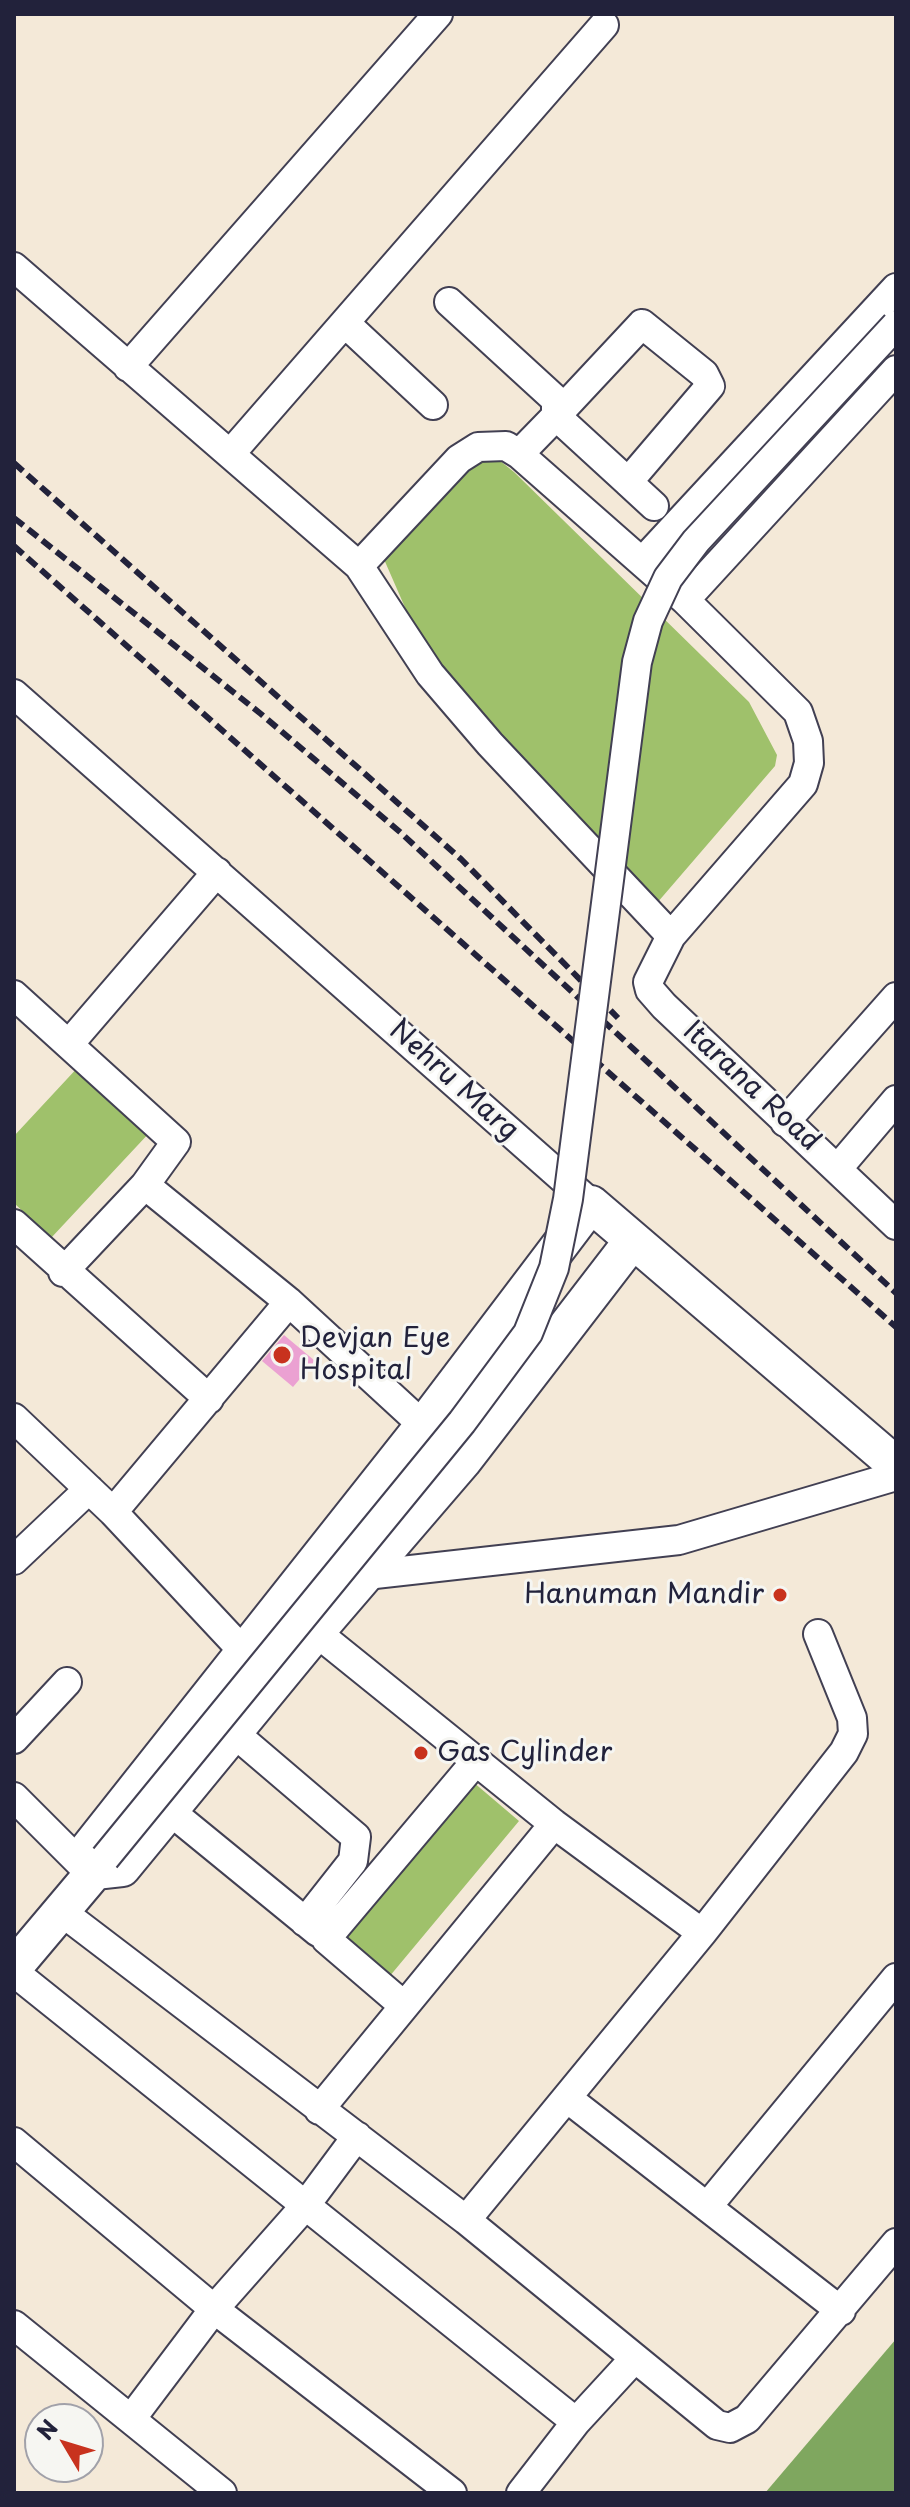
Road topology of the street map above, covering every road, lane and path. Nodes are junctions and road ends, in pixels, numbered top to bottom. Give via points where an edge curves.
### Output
1 (438, 14) edge
2 (604, 25) dead end
3 (14, 267) edge
4 (896, 288) edge
5 (449, 302) dead end
6 (345, 323) junction
7 (896, 325) edge
8 (128, 367) junction
9 (896, 370) edge
10 (433, 405) dead end
11 (556, 416) junction
12 (231, 453) junction
13 (519, 454) junction
14 (628, 482) junction
15 (654, 506) dead end
16 (643, 561) junction
17 (359, 566) junction
18 (685, 600) junction
19 (14, 694) edge
20 (217, 872) junction
21 (671, 936) junction
22 (14, 995) edge
23 (896, 997) edge
24 (69, 1044) junction
25 (896, 1100) edge
26 (785, 1122) junction
27 (839, 1167) junction
28 (145, 1185) junction
29 (591, 1204) junction
30 (895, 1222) edge
31 (14, 1224) edge
32 (633, 1240) junction
33 (63, 1272) junction
34 (289, 1302) junction
35 (209, 1399) junction
36 (14, 1418) edge
37 (423, 1426) junction
38 (463, 1461) junction
39 (896, 1465) edge
40 (896, 1476) edge
41 (89, 1489) junction
42 (113, 1512) junction
43 (14, 1560) edge
44 (366, 1575) junction
45 (316, 1632) junction
46 (818, 1634) dead end
47 (243, 1651) junction
48 (67, 1682) dead end
49 (275, 1683) junction
50 (234, 1733) junction
51 (14, 1739) edge
52 (476, 1761) junction
53 (14, 1797) edge
54 (170, 1811) junction
55 (554, 1824) junction
56 (98, 1868) junction
57 (62, 1912) junction
58 (316, 1930) junction
59 (702, 1933) junction
60 (14, 1970) edge
61 (896, 1978) edge
62 (403, 2005) junction
63 (567, 2098) junction
64 (319, 2110) junction
65 (357, 2136) junction
66 (14, 2142) edge
67 (305, 2206) junction
68 (707, 2207) junction
69 (466, 2220) junction
70 (896, 2243) edge
71 (214, 2309) junction
72 (841, 2311) junction
73 (14, 2325) edge
74 (634, 2359) junction
75 (131, 2419) junction
76 (576, 2422) junction
77 (222, 2493) edge
78 (452, 2493) edge
79 (521, 2493) edge

1 - 8 street
2 - 6 street
3 - 8 street
4 - 16 street
5 - 11 street via 553,395
6 - 10 street
6 - 12 street
7 - 56 street, bridge via 696,541 668,578 648,621 631,703 568,1199 554,1268 528,1333 462,1422
8 - 12 street
9 - 18 street
11 - 13 street
11 - 14 street
11 - 14 street via 642,324 704,374 710,381 707,393
12 - 17 street
13 - 16 street
13 - 17 street via 506,446 478,447 459,459
14 - 15 street
16 - 18 street
17 - 21 street via 430,674
18 - 21 street via 798,712 809,763 803,784
19 - 20 street, Nehru Marg
20 - 24 street
20 - 29 street, Nehru Marg
21 - 26 street, Itarana Road via 650,974 650,990
22 - 24 street
23 - 26 street
24 - 28 street via 176,1142
25 - 27 street
26 - 27 street, Itarana Road
27 - 30 street, Itarana Road
28 - 33 street
28 - 34 street
29 - 32 main road, Nehru Marg
29 - 37 main road
31 - 33 street
32 - 38 main road
32 - 39 main road, Nehru Marg
33 - 35 street
34 - 35 street
34 - 37 street
35 - 42 street
36 - 41 street
37 - 38 street
37 - 47 main road
38 - 44 main road
40 - 44 street via 679,1540
41 - 42 street
41 - 43 street
42 - 47 street
44 - 45 main road
45 - 49 main road
45 - 52 street
46 - 59 street via 852,1718 853,1734
47 - 49 street
47 - 56 main road via 89,1848
48 - 51 street
49 - 50 main road
50 - 54 main road
50 - 58 street via 356,1837 353,1861
52 - 55 street
52 - 58 street
53 - 56 street
54 - 56 main road via 122,1868
54 - 58 street
55 - 59 street
55 - 62 street
56 - 57 main road
57 - 60 main road
57 - 64 street
58 - 62 street
59 - 63 street
60 - 67 street
61 - 68 street
62 - 64 street
63 - 68 street
63 - 69 street
64 - 65 street
65 - 67 street
65 - 69 street
66 - 71 street
67 - 71 street
67 - 76 street
68 - 72 street
69 - 74 street
70 - 72 street
71 - 75 street
71 - 78 street
72 - 74 street via 747,2419 730,2428 717,2425
73 - 75 street
74 - 76 street
75 - 77 street
76 - 79 street

